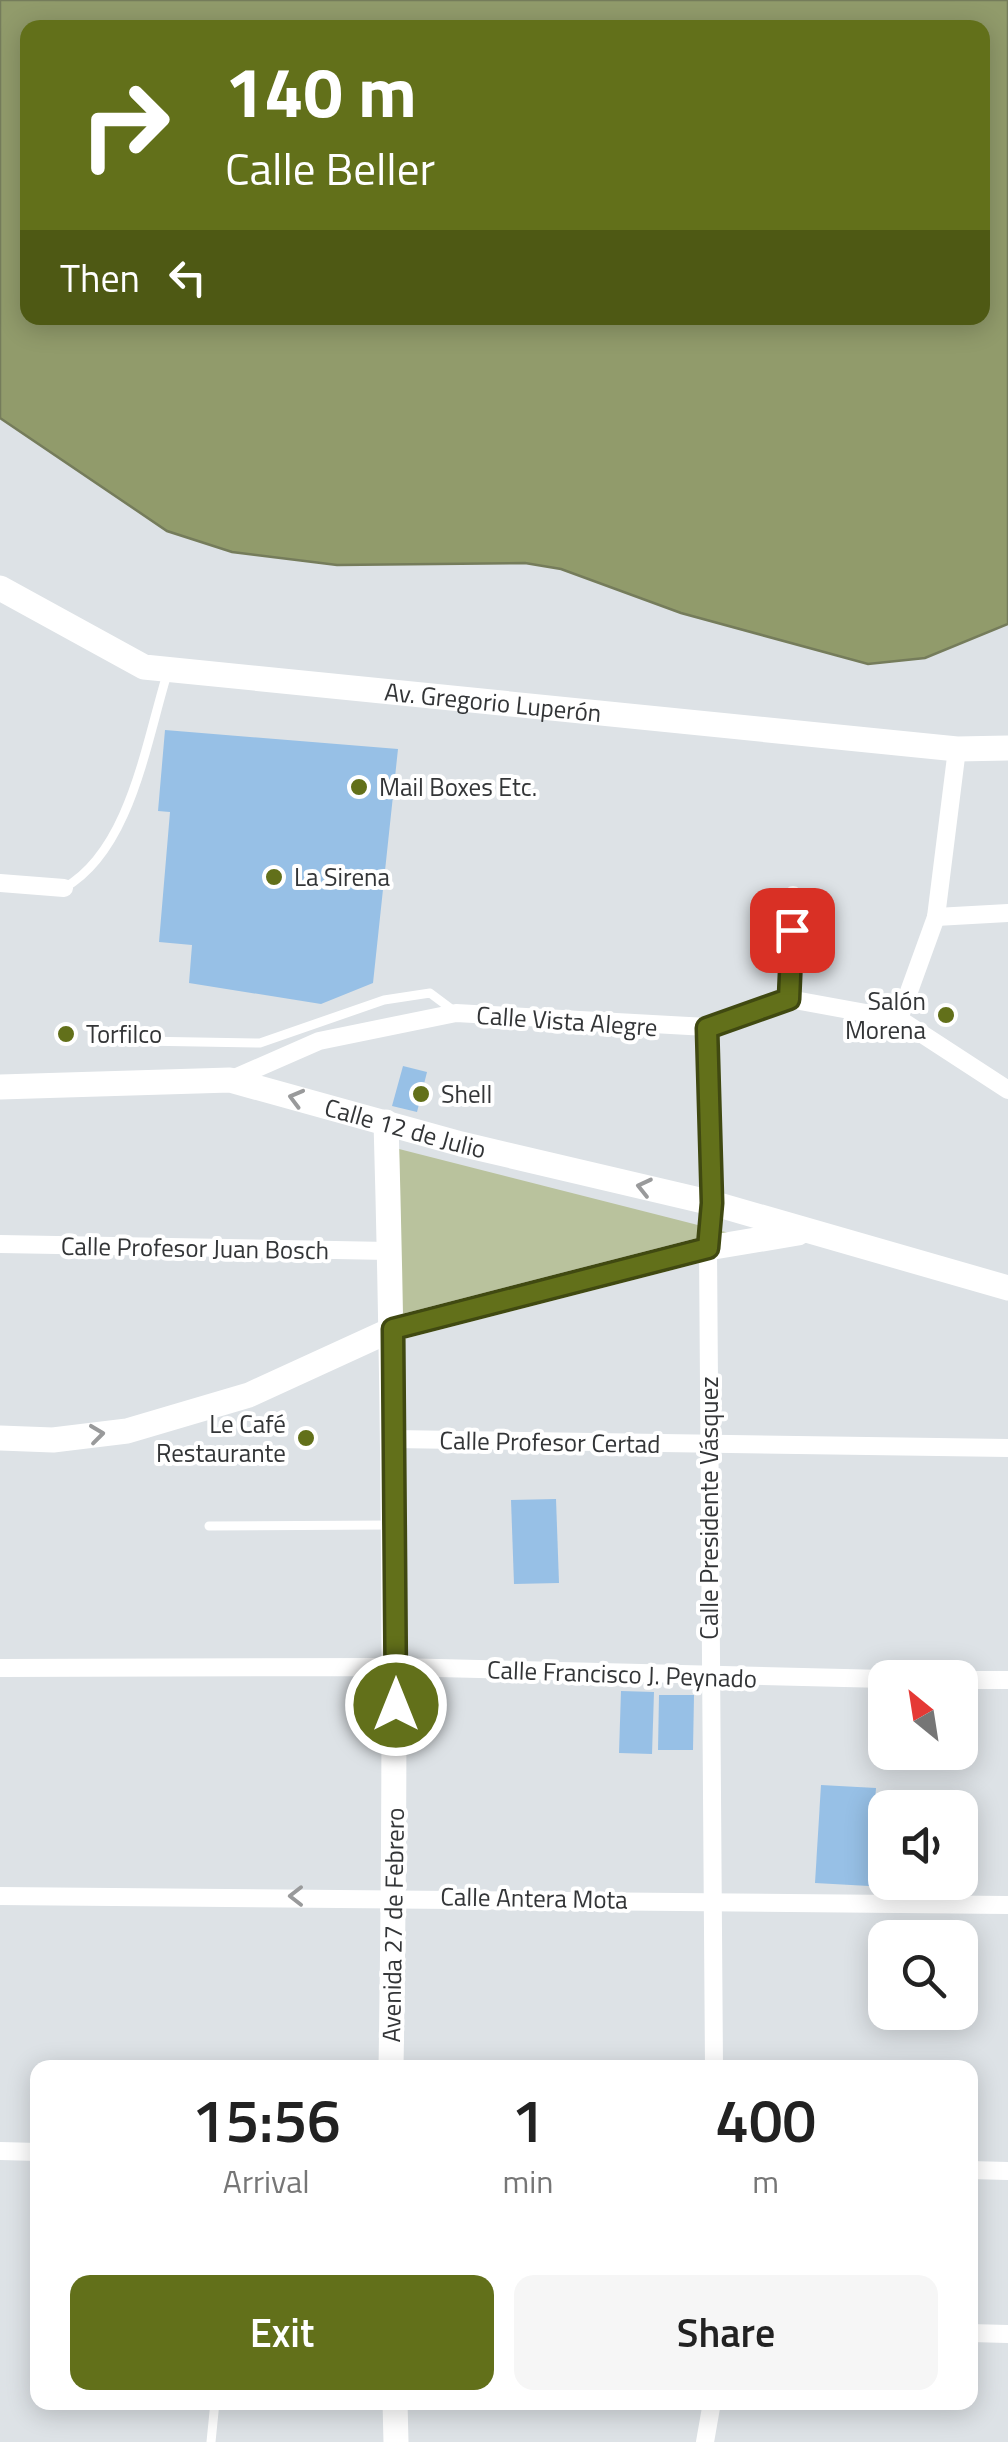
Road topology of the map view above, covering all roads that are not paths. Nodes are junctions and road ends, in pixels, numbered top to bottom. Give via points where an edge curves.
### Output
1 (0, 588) edge
2 (168, 670) junction
3 (1008, 748) edge
4 (958, 749) junction
5 (0, 883) edge
6 (64, 888) joint
7 (793, 894) dead end
8 (1008, 913) edge
9 (936, 916) junction
10 (789, 999) junction
11 (456, 1013) junction
12 (898, 1019) junction
13 (707, 1028) junction
14 (140, 1041) dead end
15 (230, 1080) junction
16 (0, 1086) edge
17 (1008, 1090) edge
18 (386, 1122) junction
19 (712, 1203) junction
20 (806, 1232) junction
21 (0, 1244) edge
22 (708, 1248) junction
23 (389, 1252) junction
24 (1008, 1288) edge
25 (393, 1329) junction
26 (0, 1438) edge
27 (393, 1439) junction
28 (709, 1445) junction
29 (1008, 1448) edge
30 (394, 1525) junction
31 (209, 1526) dead end
32 (396, 1667) junction
33 (0, 1668) edge
34 (711, 1678) junction
35 (868, 1679) edge
36 (978, 1680) edge
37 (1008, 1680) edge
38 (0, 1896) edge
39 (394, 1896) junction
40 (712, 1900) junction
41 (1008, 1906) edge
42 (391, 2060) edge
43 (714, 2060) edge
44 (0, 2151) edge
45 (30, 2152) edge
46 (978, 2170) edge
47 (1008, 2170) edge
48 (978, 2333) edge
49 (1008, 2334) edge
50 (214, 2410) edge
51 (395, 2410) edge
52 (711, 2410) edge
53 (211, 2442) edge
54 (396, 2442) edge
55 (705, 2442) edge

1 - 2 street, Av. Gregorio Luperón via 144,667
2 - 4 street, Av. Gregorio Luperón
2 - 6 lane via 119,828 88,874
3 - 4 street, Av. Gregorio Luperón
4 - 9 street
5 - 6 street
7 - 10 street
8 - 9 street
9 - 12 street
10 - 12 street, Calle Vista Alegre
10 - 13 street, Calle Vista Alegre
11 - 13 street, Calle Vista Alegre
11 - 14 lane via 430,993 384,1000 260,1042
11 - 15 street, Calle Vista Alegre via 318,1040
12 - 17 street, Calle Vista Alegre
13 - 19 street
15 - 16 street, Calle 12 de Julio
18 -> 15 street, Calle 12 de Julio
19 -> 18 street, Calle 12 de Julio
18 - 23 street, Avenida 27 de Febrero
19 - 20 street, Calle 12 de Julio
19 - 22 street, Calle Presidente Vásquez
20 - 22 street
20 - 24 street, Calle 12 de Julio
21 - 23 street, Calle Profesor Juan Bosch
22 - 25 street
22 - 28 street, Calle Presidente Vásquez
23 - 25 street, Avenida 27 de Febrero
26 -> 25 street via 126,1431 250,1394
25 - 27 street, Avenida 27 de Febrero
27 - 28 street, Calle Profesor Certad
27 - 30 street, Avenida 27 de Febrero
28 - 29 street, Calle Profesor Certad
28 - 34 street, Calle Presidente Vásquez
30 - 31 lane
30 - 32 street, Avenida 27 de Febrero
32 - 33 street, Calle Francisco J. Peynado
32 - 34 street, Calle Francisco J. Peynado
32 - 39 street, Avenida 27 de Febrero
34 - 35 street, Calle Francisco J. Peynado
34 - 40 street, Calle Presidente Vásquez
36 - 37 street
39 -> 38 street, Calle Antera Mota
39 - 40 street, Calle Antera Mota
39 - 42 street, Avenida 27 de Febrero
40 - 41 street, Calle Antera Mota
40 - 43 street, Calle Presidente Vásquez
44 - 45 street
46 - 47 street
48 - 49 street
50 - 53 lane
51 - 54 street
52 - 55 street

